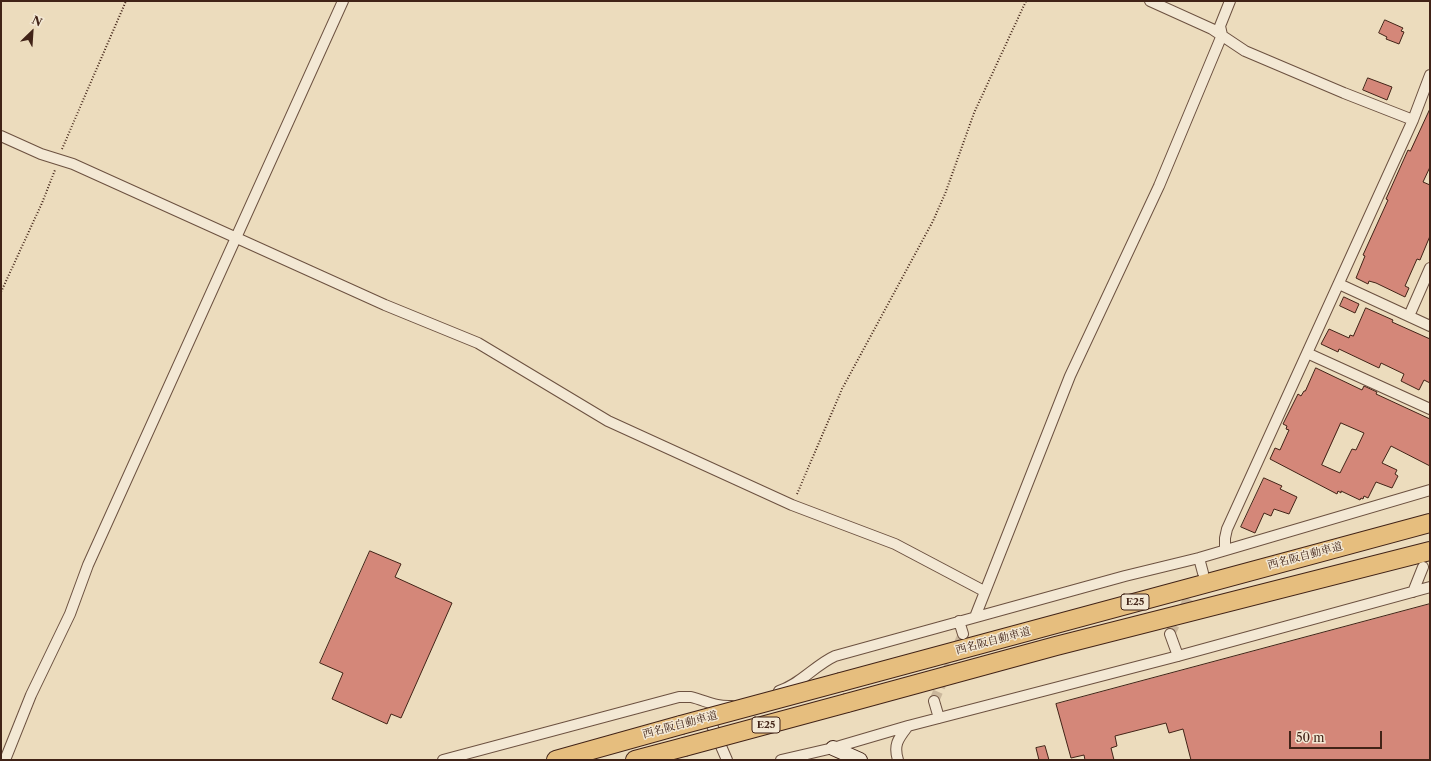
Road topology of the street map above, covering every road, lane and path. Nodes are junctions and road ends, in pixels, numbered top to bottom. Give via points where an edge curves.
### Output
1 (126, 1) edge
2 (343, 1) edge
3 (1026, 1) edge
4 (1150, 1) edge
5 (1230, 1) edge
6 (1222, 35) junction
7 (1429, 82) edge
8 (1414, 120) junction
9 (1, 136) edge
10 (58, 159) junction
11 (237, 237) junction
12 (1430, 268) edge
13 (1339, 284) junction
14 (1, 292) edge
15 (1409, 316) junction
16 (1430, 326) edge
17 (1307, 353) junction
18 (1430, 408) edge
19 (1430, 490) edge
20 (792, 505) junction
21 (1430, 524) edge
22 (1225, 550) junction
23 (1199, 558) junction
24 (1426, 559) edge
25 (1203, 573) dead end
26 (1430, 587) edge
27 (984, 591) junction
28 (1413, 592) junction
29 (974, 617) junction
30 (959, 621) junction
31 (963, 634) tunnel mouth
32 (1170, 634) dead end
33 (1178, 656) junction
34 (702, 701) junction
35 (934, 701) tunnel mouth
36 (939, 718) junction
37 (908, 726) junction
38 (833, 748) junction
39 (5, 760) edge
40 (443, 760) edge
41 (556, 760) edge
42 (635, 760) edge
43 (727, 760) edge
44 (781, 760) edge
45 (860, 760) edge
46 (898, 760) edge

1 - 10 path
2 - 11 street
3 - 20 path via 974,113 933,221 842,389
4 - 6 street
5 - 6 street via 1220,26
6 - 8 street via 1245,51 1344,94
6 - 27 street via 1150,207 1070,376
7 - 8 street
8 - 13 street
9 - 10 street
10 - 11 street
10 - 14 path via 42,203
11 - 20 street via 385,305 478,343 608,421
11 - 39 street via 88,565 70,614 31,695
12 - 15 street
13 - 15 street
13 - 17 street
15 - 16 street
17 - 18 street
17 - 22 street via 1227,529
19 - 22 street
20 - 27 street via 895,544
21 - 41 highway, 西名阪自動車道 / E25, bridge
22 - 23 street
23 - 25 street
23 - 29 street
24 - 28 street
24 - 42 highway, 西名阪自動車道 / E25, bridge via 1056,646
26 - 28 street
27 - 29 street
28 - 33 street
29 - 30 street
30 - 31 street
30 - 34 street via 835,656 786,689 732,706 722,707
32 - 33 street
33 - 36 street
34 - 40 street via 691,697 678,697
34 - 43 street
35 - 36 street
36 - 37 street
37 - 38 street
37 - 46 street via 896,744
38 - 44 street
38 - 45 street

